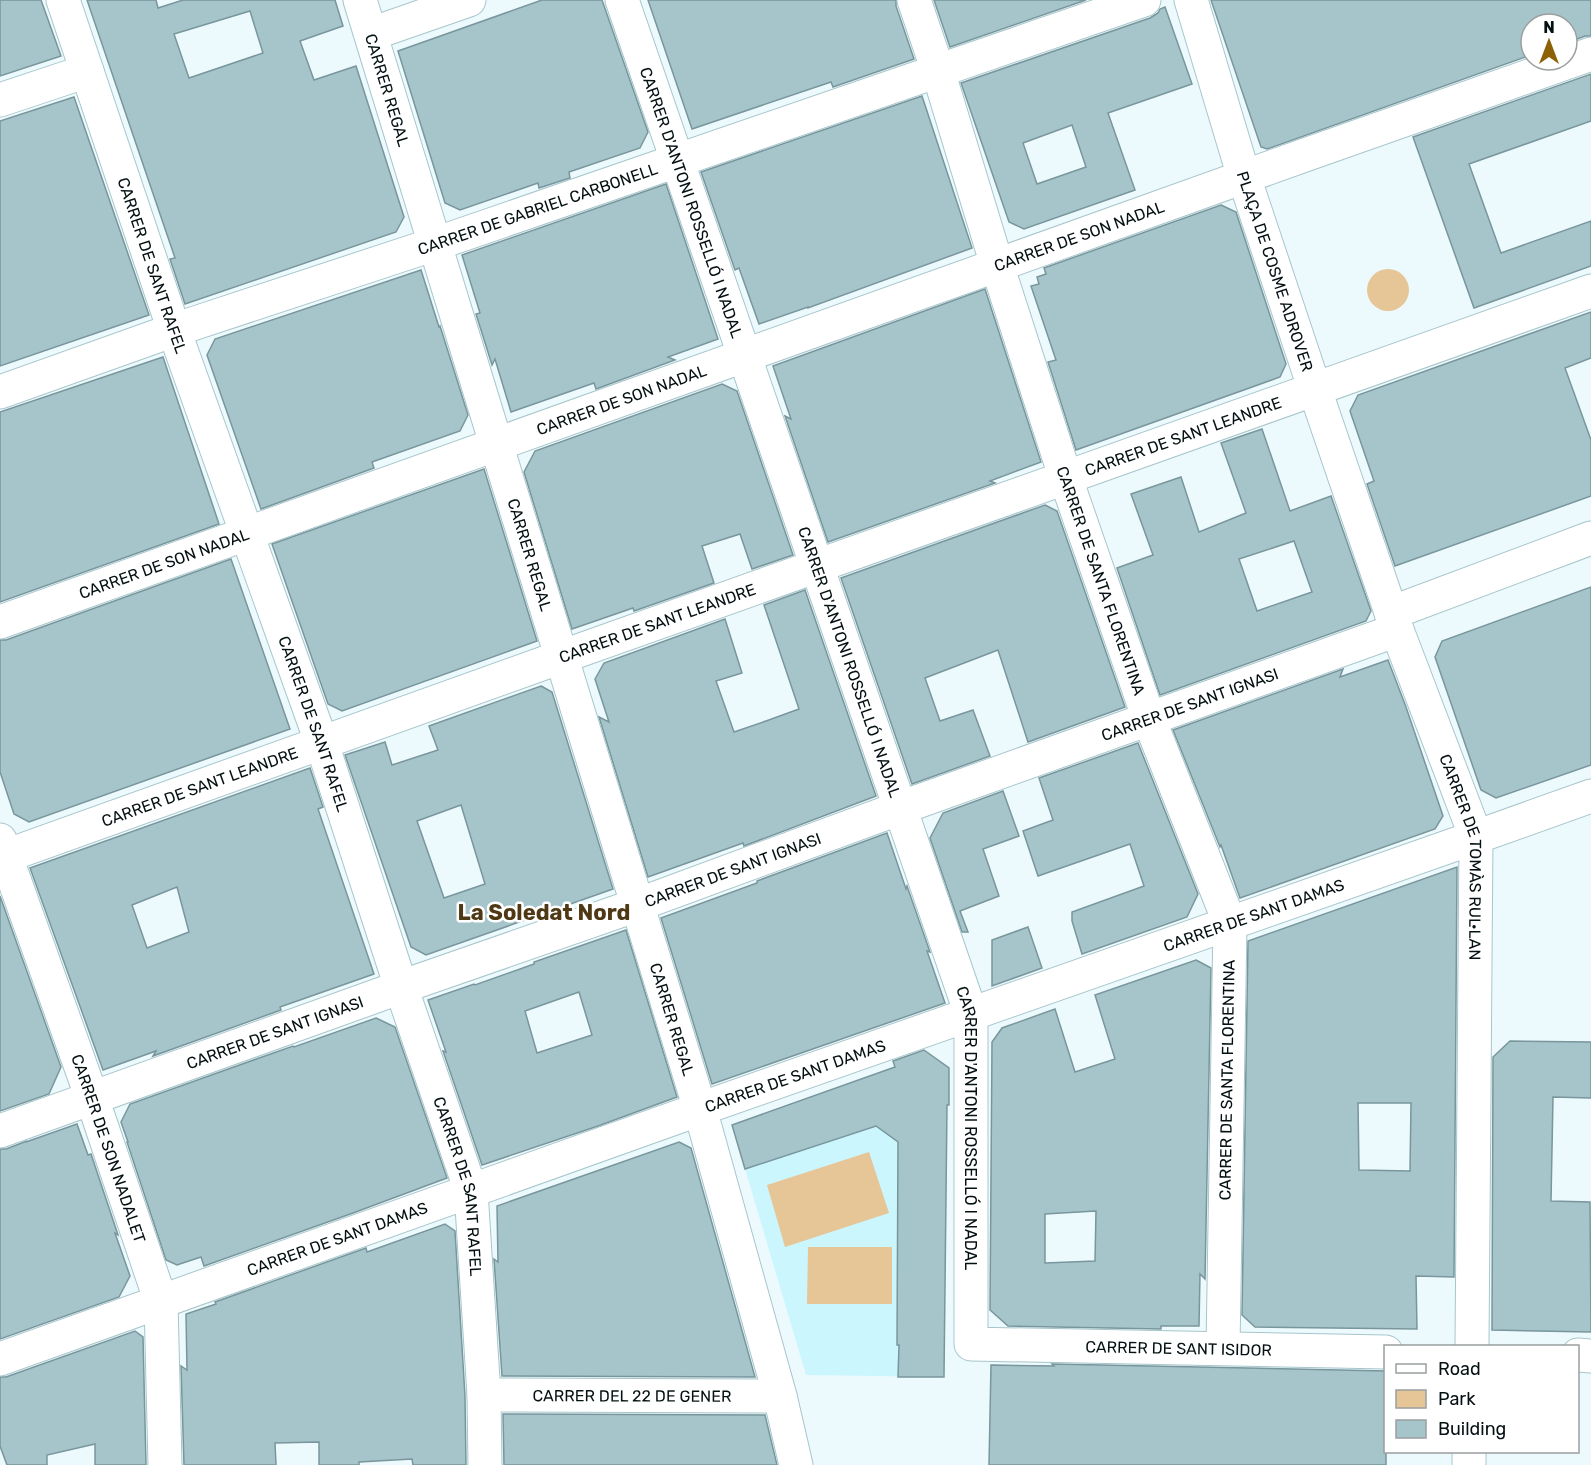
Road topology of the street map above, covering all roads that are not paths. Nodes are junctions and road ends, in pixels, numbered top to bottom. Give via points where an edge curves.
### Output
1 (63, 0) edge
2 (360, 0) edge
3 (469, 0) edge
4 (622, 0) edge
5 (914, 0) edge
6 (1144, 0) edge
7 (1191, 0) edge
8 (370, 34) junction
9 (1591, 54) edge
10 (87, 71) junction
11 (938, 71) junction
12 (0, 100) edge
13 (677, 161) junction
14 (1244, 177) junction
15 (435, 244) junction
16 (997, 265) junction
17 (1591, 291) edge
18 (174, 330) junction
19 (744, 356) junction
20 (1314, 390) junction
21 (0, 392) edge
22 (496, 444) junction
23 (1066, 479) junction
24 (248, 533) junction
25 (1591, 538) edge
26 (817, 567) junction
27 (1394, 621) junction
28 (0, 622) edge
29 (561, 657) junction
30 (1149, 719) junction
31 (322, 744) junction
32 (1591, 796) edge
33 (900, 808) junction
34 (1476, 837) junction
35 (2, 852) edge
36 (638, 904) junction
37 (1230, 924) junction
38 (401, 987) junction
39 (971, 1014) junction
40 (92, 1098) junction
41 (700, 1109) junction
42 (0, 1131) edge
43 (471, 1191) junction
44 (161, 1302) junction
45 (971, 1344) joint
46 (1472, 1345) edge
47 (1223, 1348) junction
48 (1384, 1352) edge
49 (0, 1359) edge
50 (484, 1395) junction
51 (780, 1396) junction
52 (165, 1465) edge
53 (485, 1465) edge
54 (796, 1465) edge

1 - 10 street, CARRER DE SANT RAFEL
2 - 8 street, CARRER REGAL
3 - 8 street
4 - 13 street, CARRER D'ANTONI ROSSELLÓ I NADAL
5 - 11 street, CARRER DE SANTA FLORENTINA
6 - 11 street, CARRER DE GABRIEL CARBONELL
7 - 14 street
8 - 15 street, CARRER REGAL
9 - 14 street, PLAÇA DE COSME ADROVER
10 - 12 street
10 - 18 street, CARRER DE SANT RAFEL
11 - 13 street, CARRER DE GABRIEL CARBONELL
11 - 16 street, CARRER DE SANTA FLORENTINA
13 - 15 street, CARRER DE GABRIEL CARBONELL
13 - 19 street, CARRER D'ANTONI ROSSELLÓ I NADAL
14 - 16 street, CARRER DE SON NADAL
14 - 20 street, PLAÇA DE COSME ADROVER
15 - 18 street, CARRER DE GABRIEL CARBONELL
15 - 22 street, CARRER REGAL
16 - 19 street, CARRER DE SON NADAL
16 - 23 street, CARRER DE SANTA FLORENTINA
17 - 20 street, PLAÇA DE COSME ADROVER
18 - 21 street, CARRER DE GABRIEL CARBONELL
18 - 24 street, CARRER DE SANT RAFEL
19 - 22 street, CARRER DE SON NADAL
19 - 26 street, CARRER D'ANTONI ROSSELLÓ I NADAL
20 - 23 street, CARRER DE SANT LEANDRE
20 - 27 street, CARRER DE TOMÀS RUL·LAN
22 - 24 street, CARRER DE SON NADAL
22 - 29 street, CARRER REGAL
23 - 26 street, CARRER DE SANT LEANDRE
23 - 30 street, CARRER DE SANTA FLORENTINA
24 - 28 street, CARRER DE SON NADAL
24 - 31 street, CARRER DE SANT RAFEL
25 - 27 street, CARRER DE SANT IGNASI
26 - 29 street, CARRER DE SANT LEANDRE
26 - 33 street, CARRER D'ANTONI ROSSELLÓ I NADAL
27 - 30 street, CARRER DE SANT IGNASI
27 - 34 street, CARRER DE TOMÀS RUL·LAN
29 - 31 street, CARRER DE SANT LEANDRE
29 - 36 street, CARRER REGAL
30 - 33 street, CARRER DE SANT IGNASI
30 - 37 street, CARRER DE SANTA FLORENTINA
31 - 35 street, CARRER DE SANT LEANDRE
31 - 38 street, CARRER DE SANT RAFEL
32 - 34 street, CARRER DE SANT DAMAS
33 - 36 street, CARRER DE SANT IGNASI
33 - 39 street, CARRER D'ANTONI ROSSELLÓ I NADAL
34 - 37 street, CARRER DE SANT DAMAS
34 - 46 street, CARRER DE TOMÀS RUL·LAN
35 - 40 street, CARRER DE SON NADALET
36 - 38 street, CARRER DE SANT IGNASI
36 - 41 street, CARRER REGAL
37 - 39 street, CARRER DE SANT DAMAS
37 - 47 street, CARRER DE SANTA FLORENTINA
38 - 40 street, CARRER DE SANT IGNASI
38 - 43 street, CARRER DE SANT RAFEL
39 - 41 street, CARRER DE SANT DAMAS
39 - 45 street, CARRER D'ANTONI ROSSELLÓ I NADAL
40 - 42 street, CARRER DE SANT IGNASI
40 - 44 street, CARRER DE SON NADALET
41 - 43 street, CARRER DE SANT DAMAS
41 - 51 street, CARRER REGAL
43 - 44 street, CARRER DE SANT DAMAS
43 - 50 street, CARRER DE SANT RAFEL
44 - 49 street, CARRER DE SANT DAMAS
44 - 52 street, CARRER DE SON NADALET
45 - 47 street, CARRER DE SANT ISIDOR
47 - 48 street, CARRER DE SANT ISIDOR
50 - 51 street, CARRER DEL 22 DE GENER
50 - 53 street, CARRER DE SANT RAFEL
51 - 54 street

